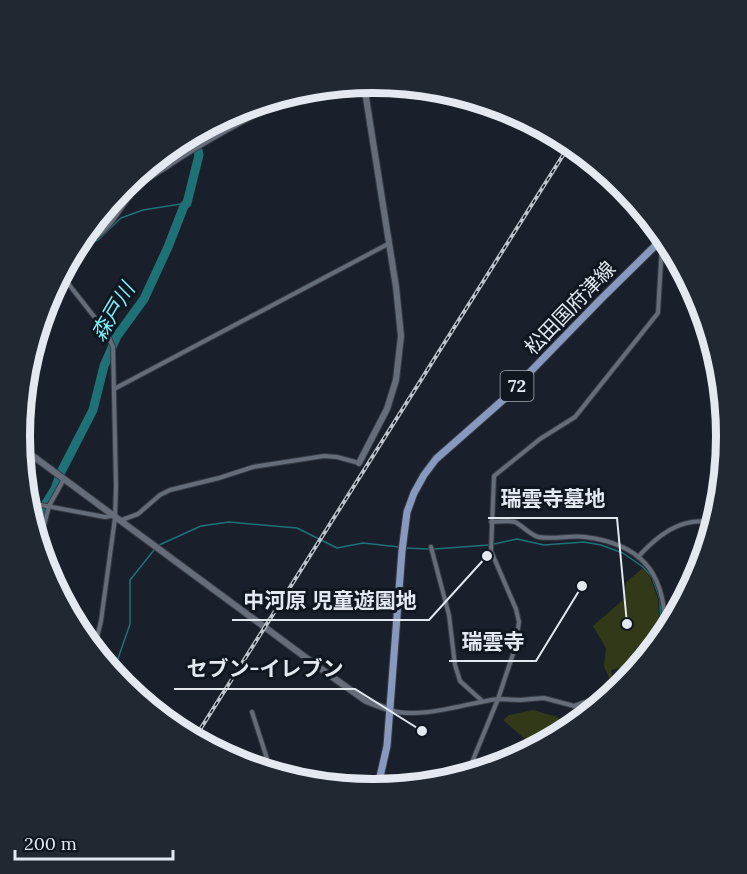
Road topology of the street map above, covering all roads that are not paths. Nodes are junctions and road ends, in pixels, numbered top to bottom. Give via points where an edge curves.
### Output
1 (365, 93) edge
2 (258, 114) edge
3 (142, 184) edge
4 (138, 188) edge
5 (93, 239) edge
6 (389, 244) junction
7 (659, 245) edge
8 (661, 249) edge
9 (67, 282) edge
10 (114, 390) junction
11 (31, 455) edge
12 (359, 463) joint
13 (64, 479) junction
14 (49, 506) junction
15 (38, 508) edge
16 (115, 518) junction
17 (492, 522) junction
18 (706, 522) edge
19 (43, 529) edge
20 (431, 549) dead end
21 (638, 557) junction
22 (665, 619) edge
23 (96, 640) edge
24 (597, 697) edge
25 (498, 699) junction
26 (481, 701) junction
27 (390, 710) junction
28 (252, 712) dead end
29 (269, 764) edge
30 (470, 766) edge
31 (379, 780) edge

1 - 6 street
2 - 3 street via 198,146
4 - 5 street via 118,216
6 - 10 street
6 - 12 street via 400,336 396,380 387,409
7 - 27 main road, 松田国府津線 / 72 via 503,400 436,459 424,475 407,512
8 - 17 street via 658,313 575,417 494,476
9 - 10 street via 110,338
10 - 16 street
11 - 13 street
12 - 16 street via 324,456 253,467 170,489 138,514
13 - 14 street
13 - 16 street
14 - 15 street
14 - 16 street
14 - 19 street
16 - 23 street
16 - 27 street via 366,701
17 - 21 street via 514,522 539,537 584,537 618,545
17 - 25 street via 490,548 519,622
18 - 21 street via 673,528
20 - 26 street via 449,615 460,681
21 - 22 street via 657,578
24 - 25 street via 574,706 544,698
25 - 26 street
25 - 30 street
26 - 27 street via 425,712
27 - 31 main road, 松田国府津線 / 72
28 - 29 street

